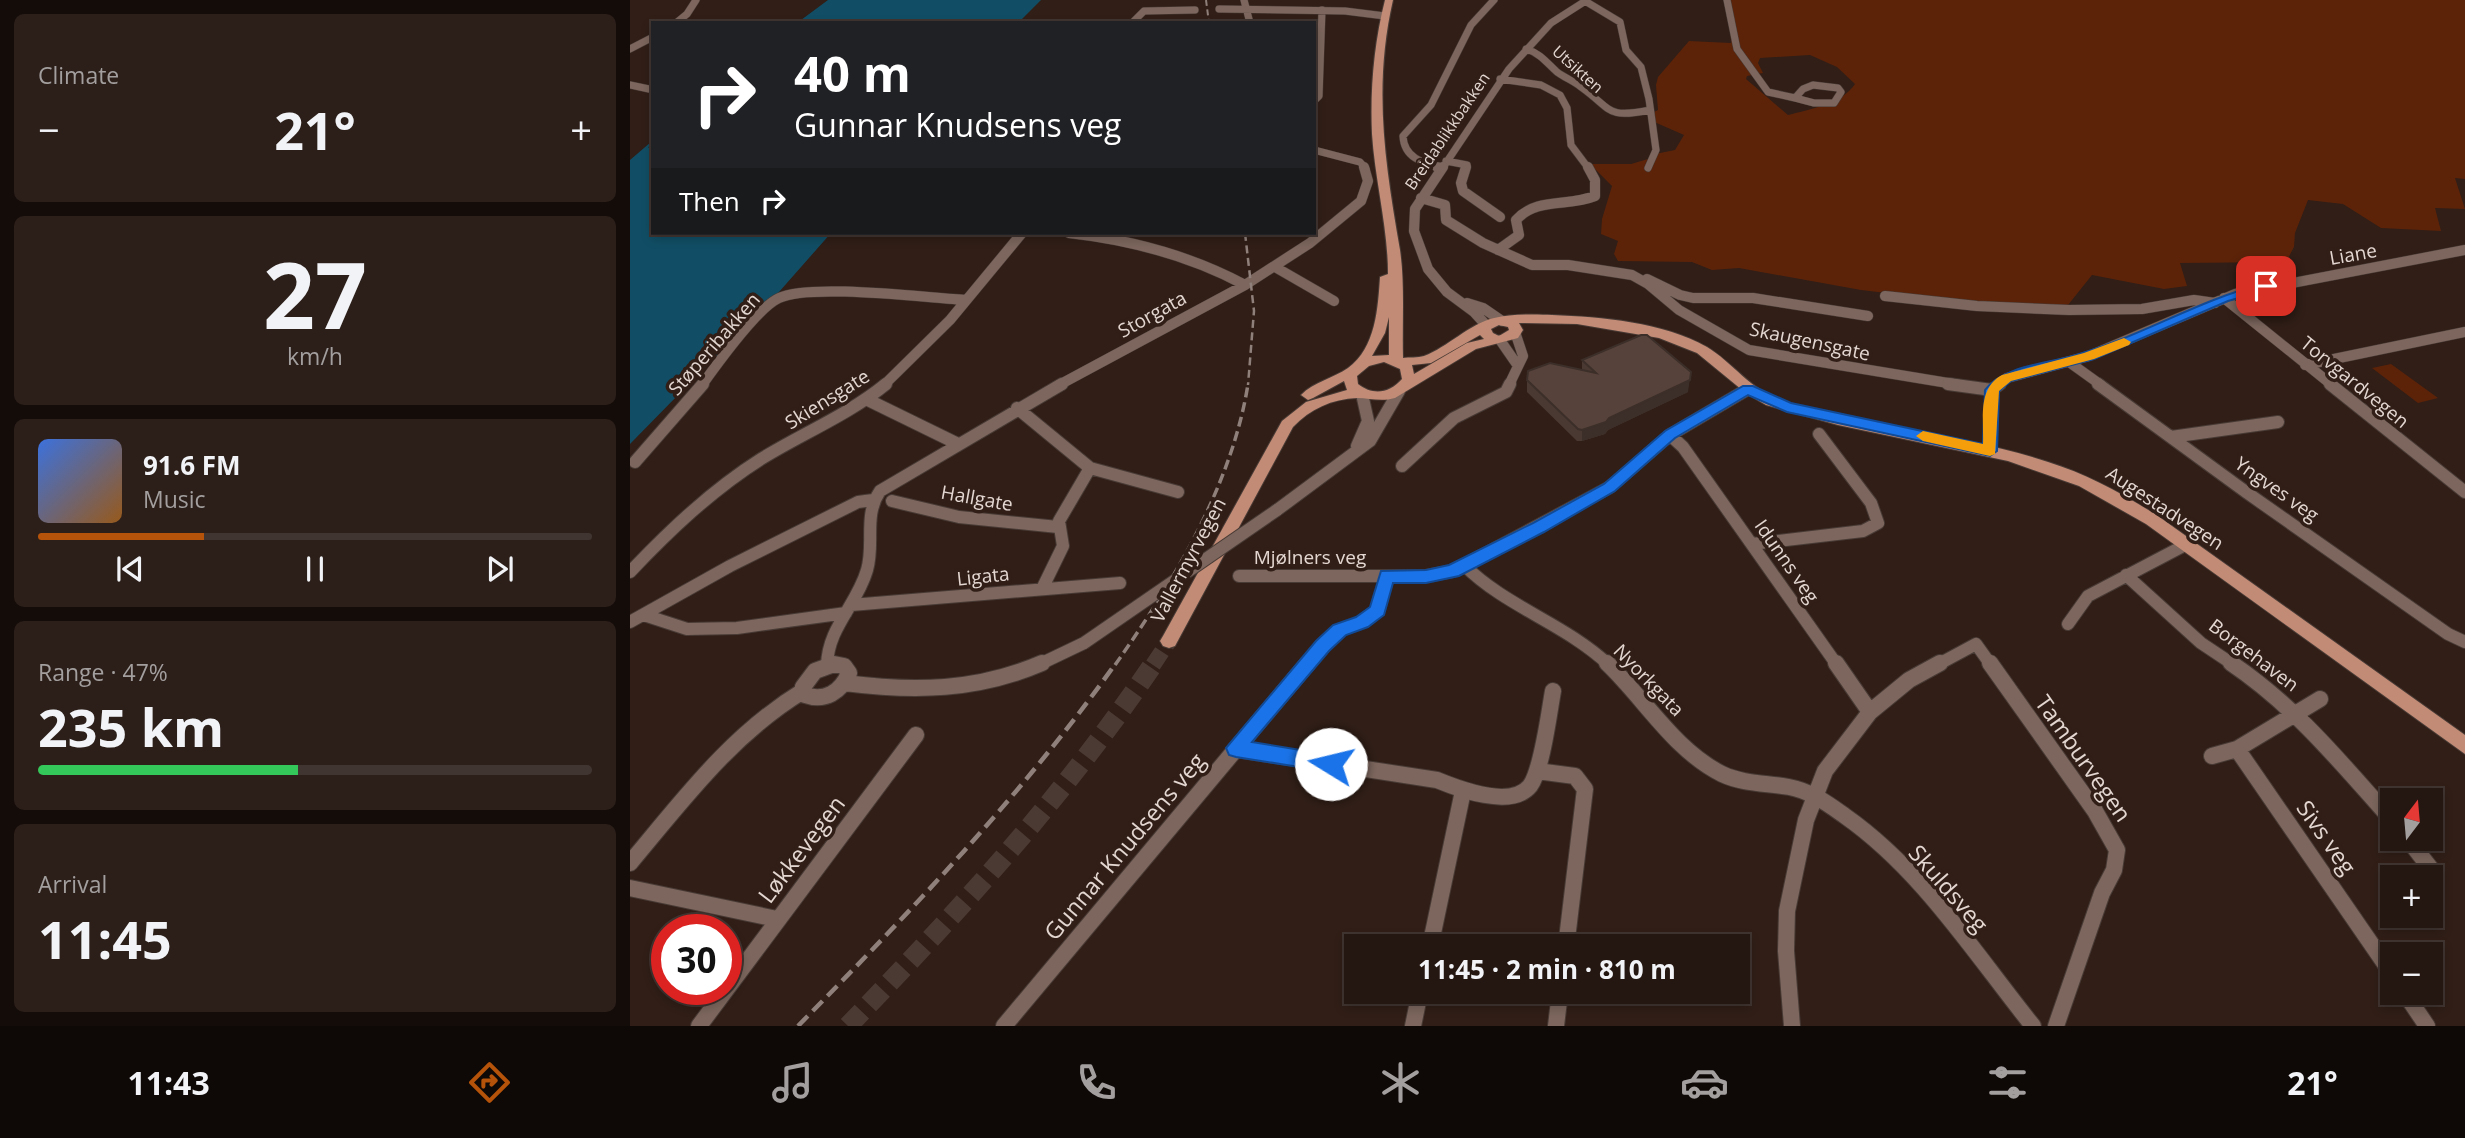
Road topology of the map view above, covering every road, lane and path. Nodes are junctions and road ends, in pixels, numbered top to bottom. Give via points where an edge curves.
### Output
1 (696, 0) edge
2 (1244, 0) edge
3 (1295, 0) edge
4 (1390, 0) edge
5 (1494, 0) edge
6 (1586, 0) edge
7 (1727, 0) edge
8 (1219, 9) dead end
9 (1166, 10) junction
10 (1195, 10) dead end
11 (1245, 10) junction
12 (1291, 10) junction
13 (1322, 10) junction
14 (1385, 16) junction
15 (678, 21) edge
16 (1134, 21) edge
17 (1167, 21) edge
18 (1249, 21) edge
19 (651, 38) edge
20 (630, 49) edge
21 (1526, 49) junction
22 (1500, 79) junction
23 (630, 85) edge
24 (649, 89) dead end
25 (1316, 100) edge
26 (1794, 100) junction
27 (1650, 110) junction
28 (1316, 151) edge
29 (1443, 164) junction
30 (1648, 168) dead end
31 (1421, 198) junction
32 (1500, 217) dead end
33 (1389, 232) junction
34 (1020, 235) edge
35 (1082, 235) edge
36 (1498, 250) junction
37 (2465, 250) edge
38 (1275, 267) junction
39 (1640, 278) junction
40 (1245, 285) junction
41 (1885, 296) dead end
42 (966, 300) junction
43 (1334, 301) dead end
44 (1460, 301) junction
45 (2219, 301) junction
46 (1868, 316) dead end
47 (1510, 326) junction
48 (1485, 327) junction
49 (2465, 332) edge
50 (1499, 340) junction
51 (1398, 361) junction
52 (2070, 362) junction
53 (2305, 365) junction
54 (1518, 366) junction
55 (1354, 369) junction
56 (1402, 388) junction
57 (1748, 389) junction
58 (1992, 390) junction
59 (1361, 394) junction
60 (866, 399) junction
61 (1017, 408) junction
62 (2278, 422) dead end
63 (1819, 434) dead end
64 (1670, 435) junction
65 (2171, 437) junction
66 (956, 443) junction
67 (1990, 451) junction
68 (1354, 453) junction
69 (635, 462) dead end
70 (1402, 466) dead end
71 (1090, 468) junction
72 (1178, 492) dead end
73 (2465, 492) edge
74 (1245, 498) junction
75 (873, 500) junction
76 (892, 501) dead end
77 (1058, 527) junction
78 (1752, 544) junction
79 (2187, 544) junction
80 (1464, 565) junction
81 (630, 572) edge
82 (2126, 575) junction
83 (1239, 576) dead end
84 (1387, 576) junction
85 (1120, 583) dead end
86 (1042, 589) junction
87 (848, 609) junction
88 (643, 615) junction
89 (630, 622) edge
90 (2068, 624) dead end
91 (1169, 641) tunnel mouth
92 (2465, 642) edge
93 (827, 665) junction
94 (845, 683) junction
95 (803, 691) junction
96 (1553, 691) dead end
97 (2320, 699) dead end
98 (1870, 712) junction
99 (2295, 712) junction
100 (916, 735) dead end
101 (2465, 746) edge
102 (1236, 748) junction
103 (2237, 749) junction
104 (2212, 756) dead end
105 (1537, 771) junction
106 (1463, 791) junction
107 (1814, 796) junction
108 (2380, 806) edge
109 (2417, 851) edge
110 (630, 863) edge
111 (2428, 865) edge
112 (630, 888) edge
113 (777, 919) junction
114 (1433, 934) edge
115 (1568, 934) edge
116 (2380, 957) edge
117 (1418, 1004) edge
118 (1559, 1004) edge
119 (2413, 1005) edge
120 (699, 1026) edge
121 (1004, 1026) edge
122 (1415, 1026) edge
123 (1556, 1026) edge
124 (1793, 1026) edge
125 (2033, 1026) edge
126 (2056, 1026) edge
127 (2427, 1026) edge

1 - 15 street
2 - 11 street
3 - 12 street
4 - 14 main road
5 - 29 street via 1471,25 1431,105 1403,136 1403,146 1411,157
6 - 21 street, Breidablikkbakken via 1558,18
6 - 27 street via 1620,22 1626,50 1643,72
7 - 26 street via 1734,41 1742,57 1768,92
8 - 11 street
9 - 10 street
9 - 16 street via 1144,11
9 - 17 street
11 - 12 street
11 - 18 street
12 - 13 street
13 - 14 street
13 - 25 street
14 - 33 main road via 1377,133
19 - 20 street
21 - 22 street, Breidablikkbakken
21 - 27 street, Utsikten via 1538,52 1606,111
22 - 29 street, Breidablikkbakken
22 - 36 street via 1543,86 1559,94 1568,111 1571,147 1594,172 1595,196 1543,204 1519,215 1519,235
23 - 24 street
26 - 26 street via 1829,104 1838,99 1841,90 1808,85
27 - 30 street via 1656,150
28 - 38 street, Storgata via 1360,162 1368,173 1366,192 1361,201
29 - 31 street, Breidablikkbakken
29 - 32 street via 1467,165 1463,191
31 - 36 street, Skaugensgate via 1443,203 1450,224
31 - 44 street, Breidablikkbakken via 1413,223 1417,243 1435,278
33 - 51 main road via 1394,251
33 - 55 main road via 1382,327
34 - 42 street, Skiensgate
35 - 40 street via 1184,255
36 - 39 street, Skaugensgate via 1532,265 1583,267
37 - 45 street, Liane via 2266,286
38 - 40 street, Storgata
38 - 43 street
39 - 46 street, Skaugensgate via 1693,298 1753,298
39 - 58 street, Skaugensgate via 1679,310 1749,350
40 - 61 street, Storgata
41 - 45 street via 2039,310 2135,310 2192,299
42 - 60 street, Skiensgate
42 - 69 street, Støperibakken via 804,291 778,298 737,338
44 - 47 street, Breidablikkbakken via 1483,308
44 - 48 street, Breidablikkbakken
45 - 52 street, Liane
45 - 53 street, Torvgardvegen
47 - 48 main road
47 - 50 main road via 1510,337
47 - 54 street via 1523,356
47 - 57 main road, Augestadvegen via 1565,320 1672,336 1702,350
48 - 50 main road via 1487,336
48 - 51 main road via 1426,360
49 - 53 street
50 - 54 street
50 - 56 main road via 1472,345
51 - 55 main road via 1373,359
51 - 56 main road via 1409,372
52 - 58 street, Liane via 2007,378
52 - 65 street, Yngves veg
53 - 73 street, Torvgardvegen
54 - 70 street via 1506,392 1454,418
55 - 59 main road via 1349,380
55 - 74 main road, Vallermyrvegen via 1301,399 1273,424
56 - 59 main road via 1379,397
56 - 68 street via 1370,440
57 - 64 street, Mjølners veg
57 - 67 main road, Augestadvegen via 1787,407
58 - 67 street
59 - 68 street via 1369,422
59 - 74 main road, Vallermyrvegen via 1318,400 1297,412
60 - 66 street
60 - 81 street, Skiensgate via 718,489
61 - 66 street, Storgata
61 - 71 street
62 - 65 street
63 - 78 street via 1871,503 1878,523 1863,530
64 - 78 street, Idunns veg
64 - 80 street, Mjølners veg via 1610,488
65 - 92 street, Yngves veg
66 - 75 street, Storgata
67 - 79 main road, Augestadvegen via 2093,486
68 - 94 street, bridge via 1084,643 1029,670 981,685 909,691
71 - 72 street
71 - 77 street
74 - 91 main road, Vallermyrvegen
75 - 87 street via 867,572
75 - 88 street via 858,502
76 - 77 street, Hallgate via 959,517
77 - 86 street via 1063,546
78 - 98 street, Idunns veg
79 - 82 street
79 - 101 main road, Augestadvegen
80 - 84 street, Mjølners veg via 1440,575
80 - 107 street, Nyorkgata via 1600,656 1715,771
82 - 90 street via 2088,596
82 - 99 street, Borgehaven via 2201,643
83 - 84 street, Mjølners veg
84 - 102 street, Gunnar Knudsens veg via 1378,610 1339,630
85 - 86 street, Ligata
86 - 87 street, Ligata
87 - 88 street, Ligata via 737,628 687,629
87 - 93 street via 829,642
88 - 89 street
93 - 94 street via 844,666 849,673
93 - 95 street via 809,676
94 - 95 street via 821,698 809,698
95 - 110 street via 748,727
96 - 105 street
97 - 99 street, Borgehaven
98 - 107 street via 1825,771
98 - 126 street, Tamburvegen via 1909,680 1976,644 2095,811 2117,850 2114,870
99 - 103 street, Borgehaven
99 - 108 street, Borgehaven
100 - 113 street, Løkkevegen
102 - 106 street via 1437,780
102 - 121 street, Gunnar Knudsens veg
103 - 104 street
103 - 116 street, Sivs veg
105 - 106 street via 1529,787 1516,794
105 - 115 street via 1575,776 1585,789
106 - 114 street
107 - 124 street via 1787,911
107 - 125 street, Skuldsveg via 1891,855
109 - 111 street
112 - 113 street
113 - 120 street, Løkkevegen
117 - 122 street
118 - 123 street
119 - 127 street

